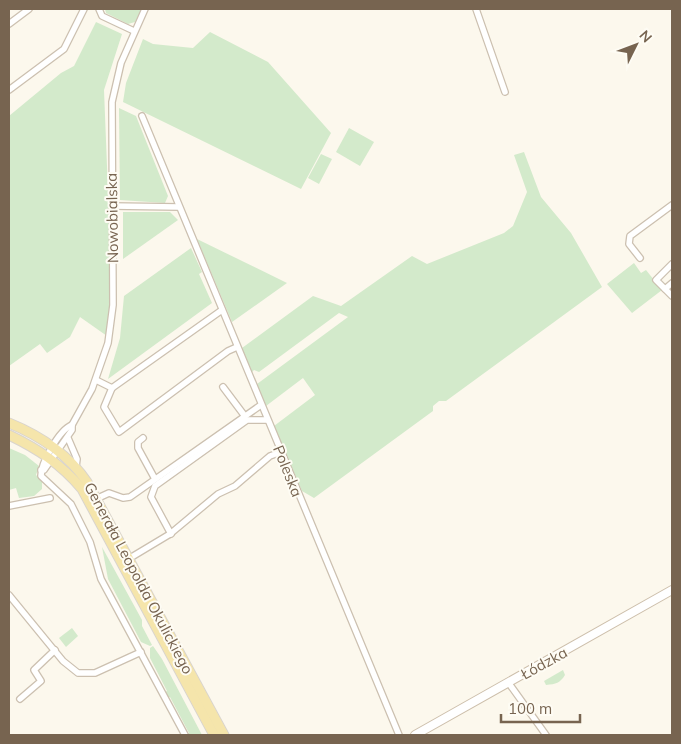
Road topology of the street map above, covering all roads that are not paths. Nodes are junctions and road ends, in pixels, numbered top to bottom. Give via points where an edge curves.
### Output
1 (29, 9) edge
2 (84, 9) edge
3 (98, 9) edge
4 (145, 9) edge
5 (476, 9) edge
6 (9, 24) edge
7 (134, 31) junction
8 (9, 90) edge
9 (505, 92) dead end
10 (142, 116) dead end
11 (672, 205) edge
12 (112, 206) junction
13 (179, 207) junction
14 (640, 258) dead end
15 (672, 264) edge
16 (672, 283) edge
17 (665, 289) junction
18 (672, 296) edge
19 (222, 310) junction
20 (237, 348) junction
21 (96, 380) junction
22 (223, 387) dead end
23 (112, 388) junction
24 (261, 405) junction
25 (244, 416) junction
26 (267, 420) junction
27 (9, 423) edge
28 (72, 425) junction
29 (9, 435) edge
30 (68, 438) junction
31 (143, 438) dead end
32 (56, 449) junction
33 (280, 452) junction
34 (50, 458) junction
35 (76, 467) junction
36 (155, 479) junction
37 (50, 498) dead end
38 (98, 498) junction
39 (9, 506) edge
40 (170, 534) junction
41 (130, 558) junction
42 (672, 590) edge
43 (9, 595) edge
44 (54, 650) junction
45 (141, 652) junction
46 (508, 682) junction
47 (20, 699) dead end
48 (183, 734) edge
49 (214, 735) edge
50 (224, 735) edge
51 (398, 735) edge
52 (415, 735) edge
53 (546, 735) edge

1 - 6 street
2 - 8 street via 64,50
3 - 7 street via 102,16
4 - 7 street, Nowobialska
5 - 9 street
7 - 12 street, Nowobialska via 121,63 112,102
10 - 13 street, Poleska
11 - 14 street via 630,236 629,244
12 - 13 street
12 - 21 street, Nowobialska via 111,329
13 - 19 street, Poleska
15 - 17 street via 656,278
16 - 17 street
17 - 18 street
19 - 20 street, Poleska
19 - 23 street
20 - 23 street via 228,351 119,432 104,407
20 - 24 street, Poleska
21 - 23 street
21 - 28 street, Nowobialska
22 - 25 street
24 - 25 street
24 - 26 street, Poleska
25 - 36 street
26 - 33 street, Poleska
26 - 40 street via 247,420 154,486 151,497
27 - 32 main road, Generała Leopolda Okulickiego via 37,435
28 - 30 street, Nowobialska
28 - 32 street, Nowobialska via 65,427
29 - 34 main road, Generała Leopolda Okulickiego
30 - 32 street, Nowobialska
30 - 35 street via 78,459
31 - 36 street via 138,442 138,448
32 - 34 street, Nowobialska
32 - 35 main road, Generała Leopolda Okulickiego
33 - 40 street via 270,456 235,486 218,494
33 - 51 street, Poleska
34 - 45 street, Nowobialska via 41,470 41,476 71,504 90,542 102,579
34 - 49 main road, Generała Leopolda Okulickiego via 82,488 96,510
35 - 38 main road, Generała Leopolda Okulickiego
36 - 38 street via 128,498 109,493
37 - 39 street
38 - 41 main road, Generała Leopolda Okulickiego
40 - 41 street
41 - 50 main road, Generała Leopolda Okulickiego
42 - 46 street, Łódzka
43 - 44 street
44 - 45 street via 70,669 86,675
44 - 47 street via 34,670 41,681
45 - 48 street
46 - 52 street, Łódzka
46 - 53 street

